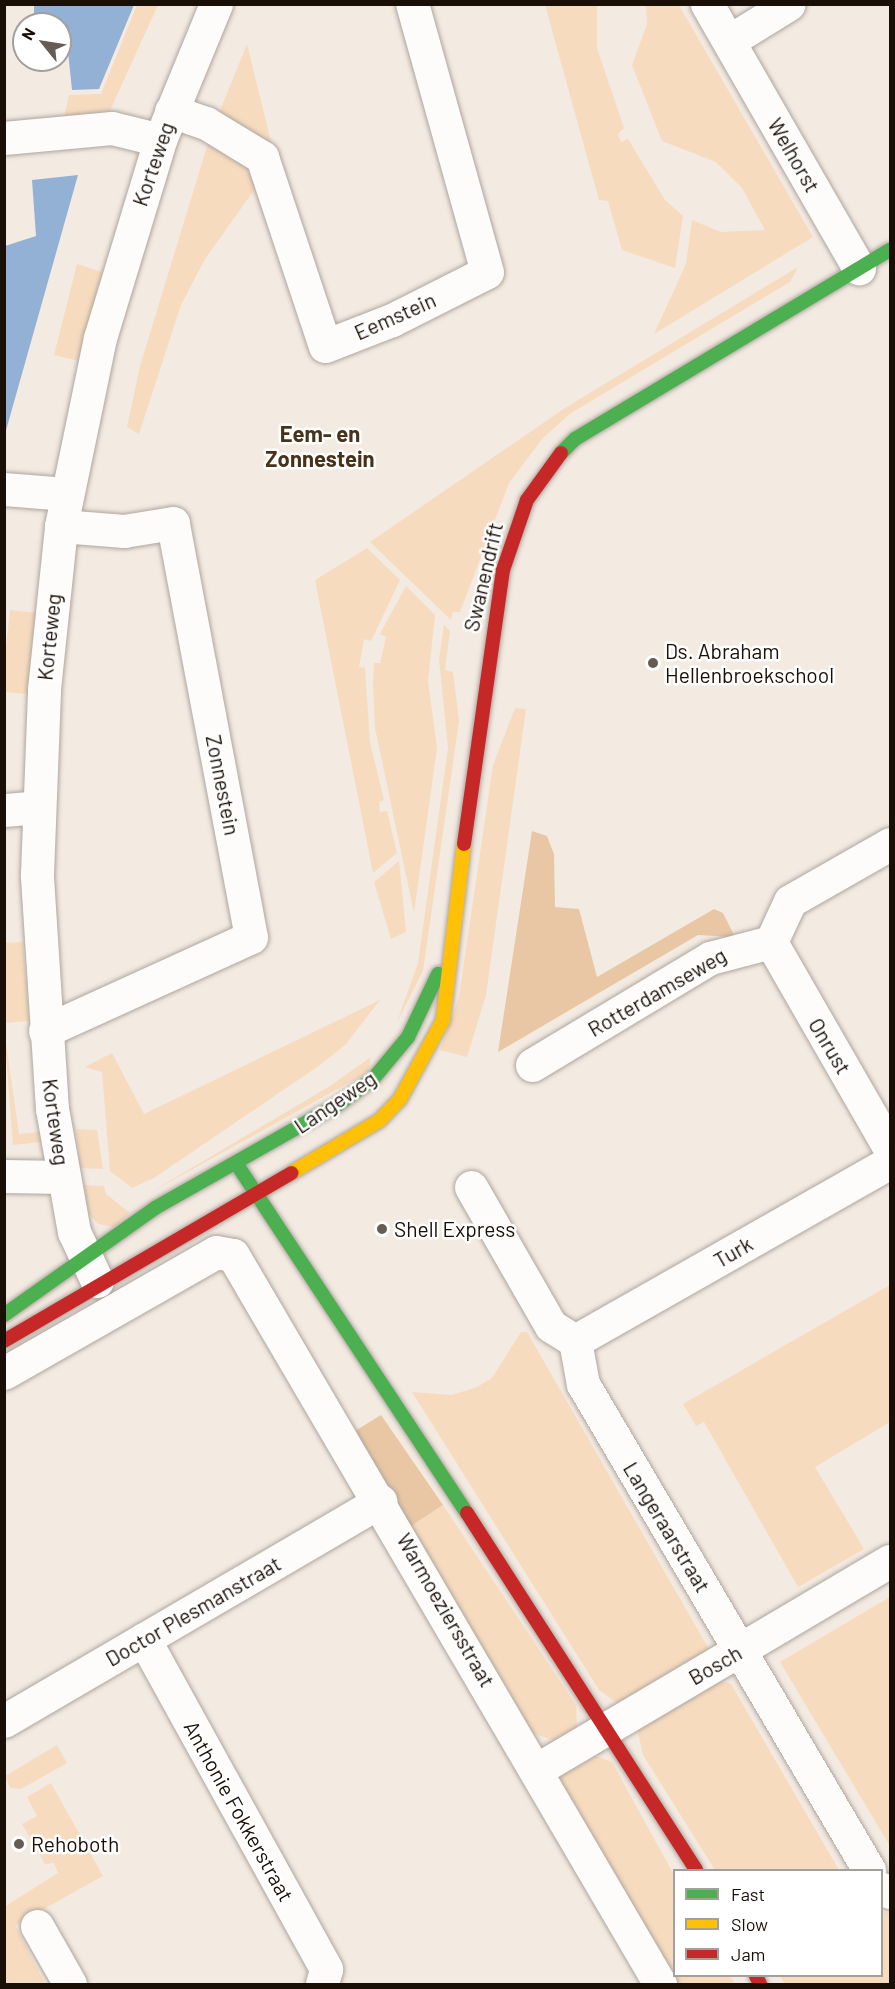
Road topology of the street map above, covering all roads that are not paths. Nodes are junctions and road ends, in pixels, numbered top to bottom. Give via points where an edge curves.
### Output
1 (216, 4) edge
2 (412, 4) edge
3 (707, 4) edge
4 (789, 4) edge
5 (729, 41) junction
6 (166, 125) junction
7 (4, 138) edge
8 (891, 250) edge
9 (859, 268) junction
10 (4, 489) edge
11 (66, 494) junction
12 (61, 526) junction
13 (38, 807) junction
14 (4, 810) edge
15 (891, 844) edge
16 (451, 930) junction
17 (771, 942) junction
18 (45, 1031) junction
19 (532, 1065) dead end
20 (891, 1149) edge
21 (891, 1162) edge
22 (236, 1163) junction
23 (4, 1176) edge
24 (64, 1176) junction
25 (471, 1187) dead end
26 (255, 1195) junction
27 (84, 1254) junction
28 (100, 1286) junction
29 (4, 1315) edge
30 (4, 1341) edge
31 (575, 1341) junction
32 (4, 1373) edge
33 (381, 1501) junction
34 (891, 1561) edge
35 (144, 1639) junction
36 (740, 1650) junction
37 (4, 1721) edge
38 (608, 1727) junction
39 (538, 1769) junction
40 (695, 1869) edge
41 (868, 1869) edge
42 (37, 1926) dead end
43 (70, 1984) edge
44 (322, 1984) edge
45 (660, 1984) edge

1 - 6 street, Korteweg
2 - 6 street, Eemstein via 487,272 392,320 325,346 262,157 206,123
3 - 5 street, Welhorst
4 - 5 street
5 - 9 street, Welhorst
6 - 7 street
6 - 11 street, Korteweg via 100,338
8 - 9 main road, Swanendrift
9 - 16 main road, Swanendrift via 575,439 527,500 503,570 488,651
10 - 11 street
11 - 12 street, Korteweg
12 - 13 street, Korteweg
12 - 18 street, Zonnestein via 124,531 173,523 251,937
13 - 14 street
13 - 18 street, Korteweg
15 - 17 street via 790,901
16 - 22 main road, Langeweg via 432,993 390,1061 339,1104
16 - 26 main road, Langeweg via 443,1020 400,1099 379,1121
17 - 19 street, Rotterdamseweg via 710,958
17 - 20 street, Onrust
18 - 24 street, Korteweg
21 - 31 street, Turk
22 - 26 main road
22 - 27 main road, Langeweg
23 - 24 street
24 - 27 street, Korteweg via 74,1232
25 - 31 street via 551,1326
26 - 28 main road, Langeweg
26 - 38 main road
27 - 28 street, Korteweg
27 - 29 main road, Langeweg
28 - 30 main road, Langeweg
31 - 36 street, Langeraarstraat via 583,1384
32 - 33 street, Warmoeziersstraat via 216,1252 233,1255
33 - 35 street, Doctor Plesmanstraat
33 - 39 street, Warmoeziersstraat
34 - 36 street, Bosch
35 - 37 street, Doctor Plesmanstraat
35 - 44 street, Anthonie Fokkerstraat via 326,1969
36 - 38 street, Bosch
36 - 41 street, Langeraarstraat
38 - 39 street, Bosch
38 - 40 main road
39 - 45 street, Warmoeziersstraat
42 - 43 street

